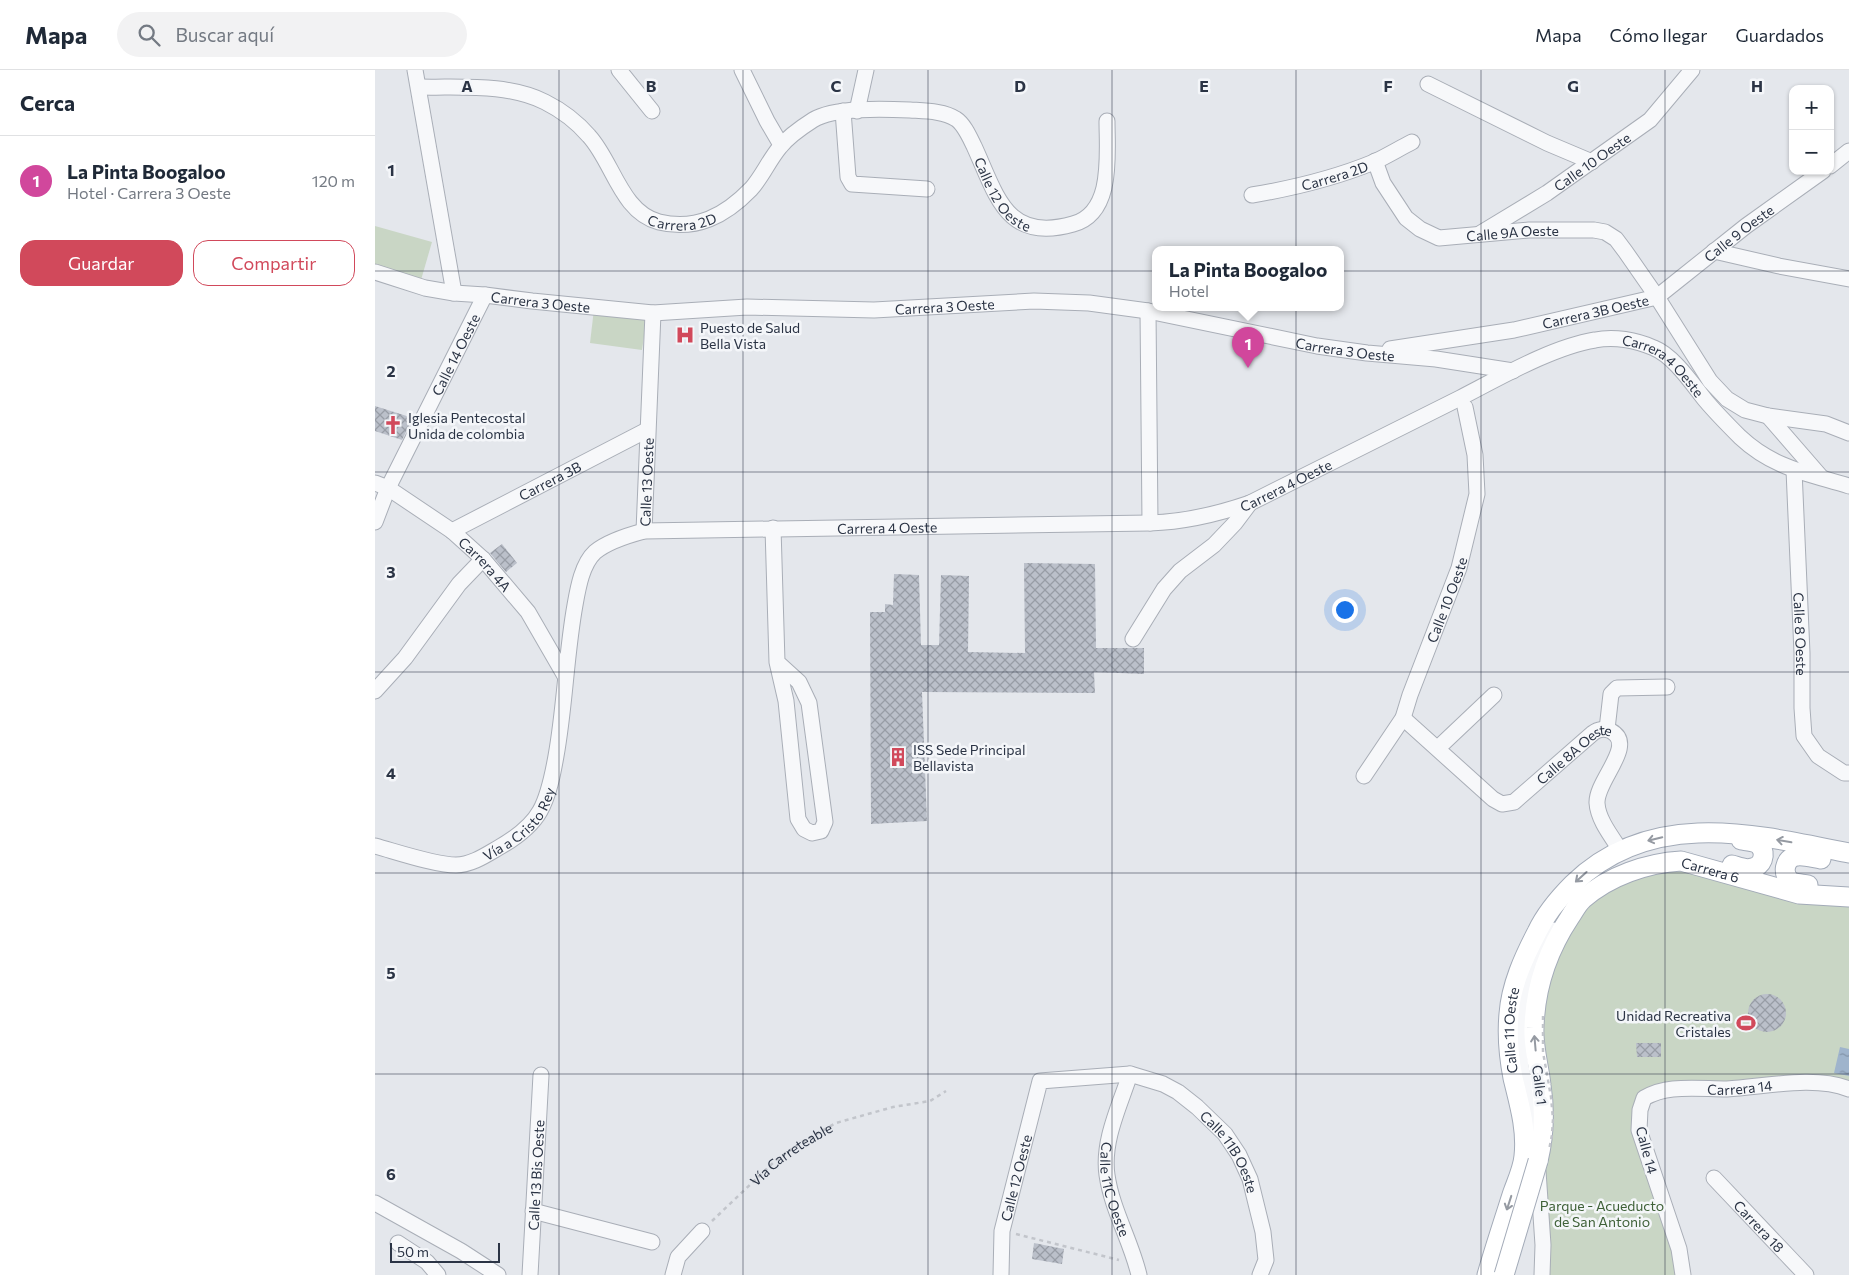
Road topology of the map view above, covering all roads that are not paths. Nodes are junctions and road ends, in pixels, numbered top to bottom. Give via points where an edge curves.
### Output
1 (415, 70) edge
2 (619, 70) edge
3 (742, 70) edge
4 (866, 70) edge
5 (1692, 70) edge
6 (1428, 84) dead end
7 (420, 87) junction
8 (653, 111) dead end
9 (850, 111) junction
10 (958, 119) joint
11 (1107, 121) dead end
12 (1412, 142) dead end
13 (781, 145) junction
14 (1849, 151) edge
15 (1375, 161) junction
16 (1592, 162) junction
17 (1834, 163) edge
18 (1818, 175) edge
19 (927, 189) dead end
20 (1252, 195) dead end
21 (1477, 236) junction
22 (1714, 251) junction
23 (375, 272) edge
24 (1849, 279) edge
25 (454, 293) junction
26 (485, 295) junction
27 (1657, 298) junction
28 (1148, 312) junction
29 (653, 313) junction
30 (1367, 353) junction
31 (1513, 371) junction
32 (1465, 407) dead end
33 (1768, 416) junction
34 (647, 430) junction
35 (1849, 433) edge
36 (1794, 470) junction
37 (1821, 477) junction
38 (381, 486) edge
39 (1849, 486) edge
40 (1250, 503) junction
41 (375, 522) edge
42 (1150, 523) junction
43 (773, 528) junction
44 (452, 531) junction
45 (644, 531) junction
46 (483, 559) junction
47 (1133, 639) dead end
48 (777, 662) junction
49 (565, 676) junction
50 (1667, 687) dead end
51 (375, 691) edge
52 (1494, 695) dead end
53 (1403, 718) junction
54 (1607, 729) junction
55 (1438, 748) junction
56 (1849, 773) edge
57 (1364, 776) dead end
58 (1690, 833) junction
59 (375, 846) edge
60 (1621, 851) junction
61 (1849, 854) edge
62 (1673, 861) junction
63 (1849, 863) edge
64 (1849, 889) edge
65 (1849, 897) edge
66 (1581, 900) junction
67 (1130, 1074) junction
68 (541, 1075) dead end
69 (1849, 1089) edge
70 (1640, 1110) joint
71 (1524, 1157) junction
72 (1714, 1178) dead end
73 (375, 1203) edge
74 (533, 1211) junction
75 (702, 1230) road end
76 (653, 1242) dead end
77 (398, 1243) dead end
78 (1543, 1245) junction
79 (1138, 1270) edge
80 (438, 1275) edge
81 (498, 1275) edge
82 (530, 1275) edge
83 (673, 1275) edge
84 (1001, 1275) edge
85 (1260, 1275) edge
86 (1487, 1275) edge
87 (1504, 1275) edge
88 (1542, 1275) edge
89 (1683, 1275) edge
90 (1806, 1275) edge

1 - 7 street
2 - 8 street
3 - 13 street
4 - 9 street
5 - 16 street, Calle 10 Oeste via 1651,120
6 - 16 street
7 - 13 street, Carrera 2D via 516,92 543,101 567,115 590,137 635,208 655,221 673,225 702,223 729,208 751,188
7 - 25 street
9 - 10 street, Carrera 2D via 910,110 942,113
9 - 13 street, Carrera 2D via 815,119
9 - 19 street via 848,177 852,184
10 - 11 street, Calle 12 Oeste via 1009,216 1025,226 1043,229 1080,222 1093,212 1103,195
12 - 15 street, Carrera 2D
14 - 17 street
15 - 20 street, Carrera 2D via 1295,188
15 - 21 street, Calle 9A Oeste via 1394,201 1406,218 1420,229 1439,238
16 - 21 street, Calle 10 Oeste
18 - 22 street, Calle 9 Oeste
21 - 27 street, Calle 9A Oeste via 1529,230 1605,232 1615,238
22 - 24 street
22 - 27 street, Calle 9 Oeste
23 - 25 street, Carrera 3 Oeste via 425,288
25 - 26 street, Carrera 3 Oeste
26 - 29 street, Carrera 3 Oeste
26 - 38 street, Calle 14 Oeste
27 - 30 street, Carrera 3B Oeste via 1514,330
27 - 33 street, Carrera 3B Oeste via 1721,393 1745,410
28 - 29 street, Carrera 3 Oeste via 1089,303 1034,301 874,310 747,307
28 - 30 street, Carrera 3 Oeste via 1298,343
28 - 42 street
29 - 34 street, Calle 13 Oeste
30 - 31 street, Carrera 3 Oeste
31 - 36 street, Carrera 4 Oeste via 1564,348 1595,340 1621,338 1655,348 1681,369 1742,438 1769,459
31 - 40 street, Carrera 4 Oeste
32 - 53 street, Calle 10 Oeste via 1475,455 1477,494 1459,568
33 - 35 street, Carrera 3B Oeste via 1826,424
33 - 37 street
34 - 44 street, Carrera 3B
34 - 45 street, Calle 13 Oeste
36 - 37 street, Carrera 4 Oeste
36 - 56 street, Calle 8 Oeste via 1804,736 1818,756
37 - 39 street, Carrera 4 Oeste
38 - 41 street, Calle 14 Oeste
38 - 44 street, Carrera 4A
40 - 42 street, Carrera 4 Oeste via 1220,513
40 - 47 street via 1230,529 1180,571 1164,589
42 - 43 street, Carrera 4 Oeste
43 - 45 street, Carrera 4 Oeste
43 - 48 street
44 - 46 street, Carrera 4A
45 - 49 street, Calle 13 Oeste via 628,535 595,552 586,566 577,592
46 - 49 street, Carrera 4A via 527,612
46 - 51 street via 459,584 405,658
48 - 48 street via 799,682 809,703 825,822 821,831 812,833 797,820 786,700
49 - 59 street, Vía a Cristo Rey via 554,769 540,810 525,830 479,859 457,865
50 - 54 street via 1617,688 1611,694
52 - 55 street
53 - 55 street
53 - 57 street, Calle 10 Oeste
54 - 55 street, Calle 8A Oeste via 1593,732 1514,802 1502,804
54 - 60 street, Calle 8A Oeste via 1618,736 1621,745 1598,791 1597,806
58 -> 60 main road via 1672,834
61 -> 58 main road via 1753,835
58 - 62 main road via 1752,842 1760,846 1762,862 1755,868 1746,869 1707,859
60 - 62 main road
60 -> 71 main road, Calle 11 Oeste via 1583,875 1546,913 1517,977 1509,1011 1509,1036 1513,1077 1521,1110
62 - 65 main road, Carrera 6 via 1799,894
62 - 66 main road, Carrera 6 via 1630,871
63 - 64 main road via 1796,856 1785,867 1786,876 1793,882
66 - 78 street via 1558,921 1539,954 1520,1012 1521,1061 1534,1118
87 -> 66 main road, Calle 1, bridge via 1539,1161 1544,1134 1534,1030 1540,984 1548,957
67 - 79 street, Calle 11C Oeste via 1110,1134 1106,1157 1107,1176
67 - 84 street, Calle 12 Oeste via 1040,1081 1002,1231
67 - 85 street, Calle 11B Oeste via 1178,1092 1225,1134 1239,1155 1250,1179 1263,1232 1266,1260
68 - 74 street, Calle 13 Bis Oeste
69 - 70 street, Carrera 14 via 1813,1082 1726,1089 1673,1088 1644,1098
70 - 89 street, Calle 14 via 1639,1130 1679,1249
71 - 78 street
71 -> 86 main road, Calle 11 Oeste
72 - 90 street, Carrera 18
73 - 81 street
74 - 76 street
74 - 82 street, Calle 13 Bis Oeste
75 - 83 street via 678,1257
77 - 80 street via 427,1262
78 - 88 street

